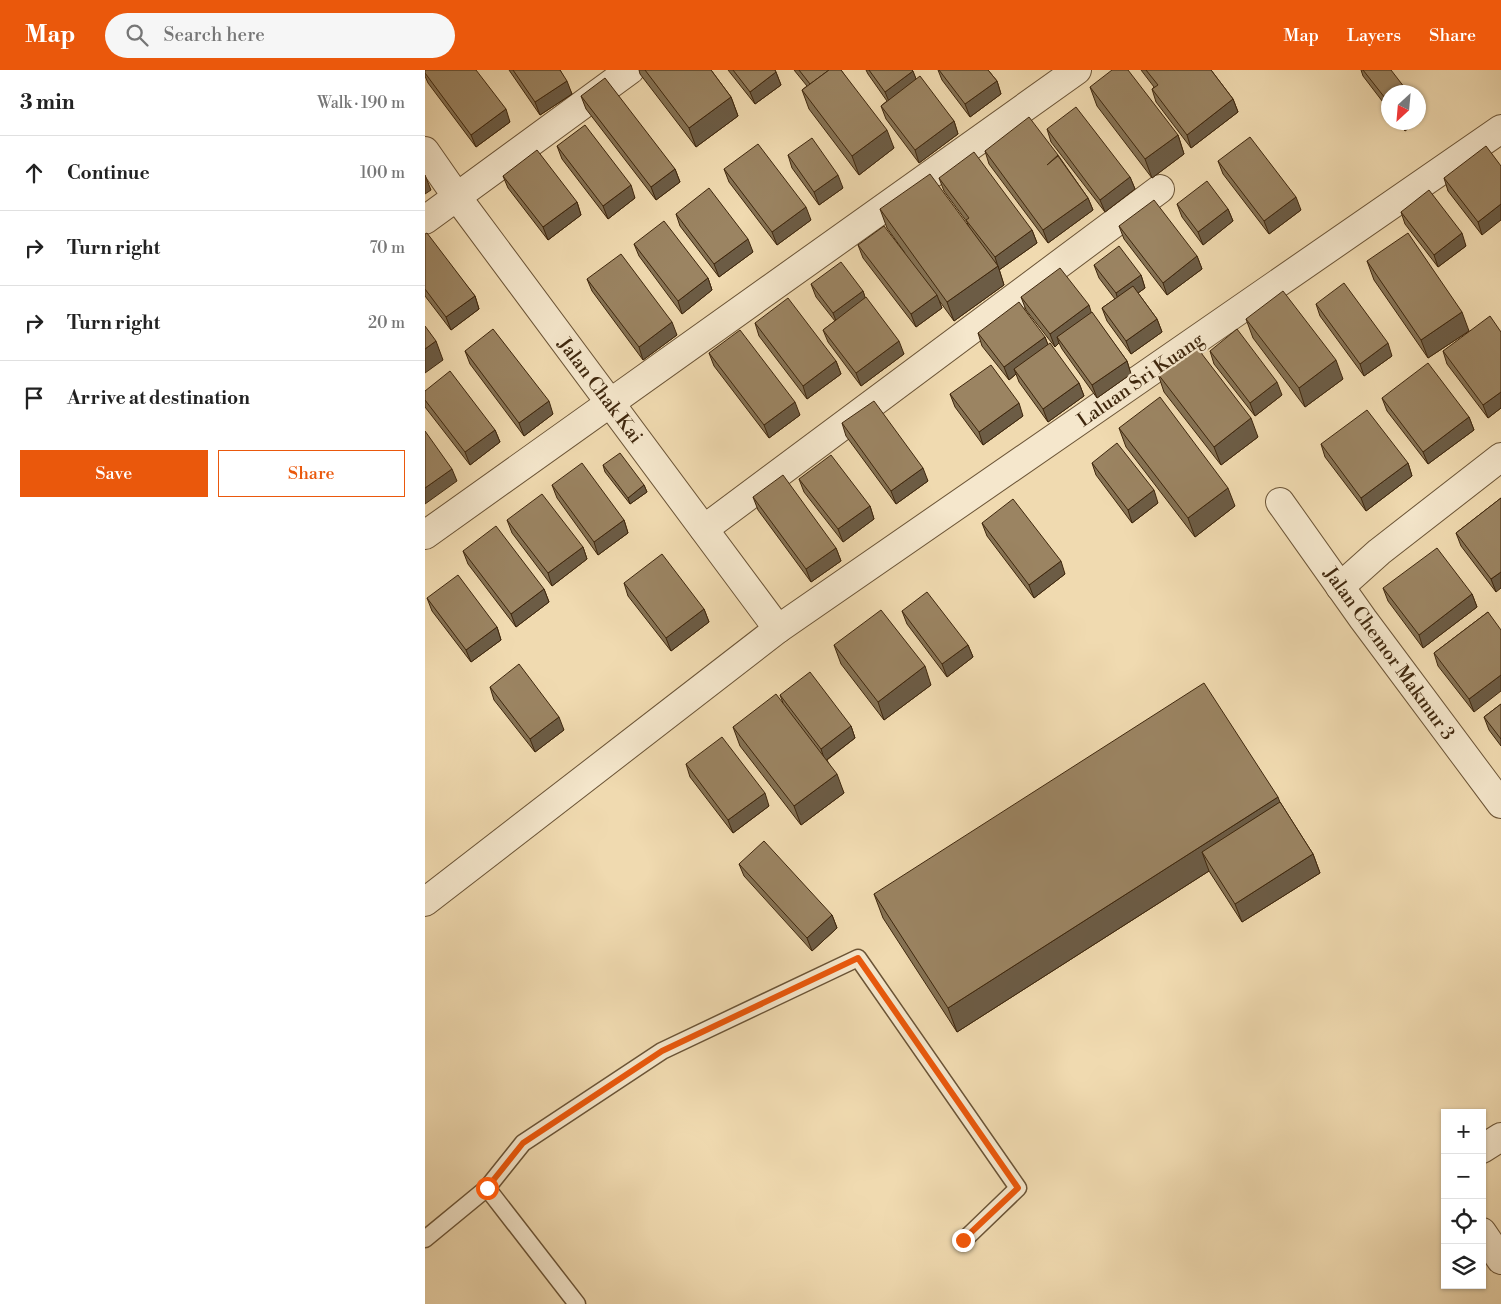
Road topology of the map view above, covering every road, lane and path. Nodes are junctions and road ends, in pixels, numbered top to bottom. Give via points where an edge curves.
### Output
1 (630, 70) edge
2 (1077, 70) edge
3 (1501, 130) edge
4 (425, 151) edge
5 (1160, 189) dead end
6 (457, 197) junction
7 (425, 220) edge
8 (610, 403) junction
9 (1501, 457) edge
10 (1280, 502) dead end
11 (704, 529) junction
12 (425, 535) edge
13 (1340, 587) junction
14 (778, 629) junction
15 (1501, 804) edge
16 (425, 902) edge
17 (1501, 1137) edge
18 (1486, 1146) edge
19 (487, 1188) junction
20 (1486, 1238) edge
21 (425, 1239) edge
22 (963, 1240) dead end
23 (1501, 1260) edge
24 (577, 1304) edge

1 - 6 street
2 - 8 street
3 - 14 street, Laluan Sri Kuang
4 - 6 street, Jalan Chak Kai
5 - 11 street
6 - 7 street
6 - 8 street, Jalan Chak Kai
8 - 11 street, Jalan Chak Kai
8 - 12 street
9 - 13 street via 1379,552
10 - 13 street, Jalan Chemor Makmur 3
11 - 14 street, Jalan Chak Kai
13 - 15 street, Jalan Chemor Makmur 3
14 - 16 street, Laluan Sri Kuang
17 - 18 street
19 - 21 lane
19 - 22 lane via 523,1143 662,1051 858,958 1018,1188
19 - 24 lane
20 - 23 street

